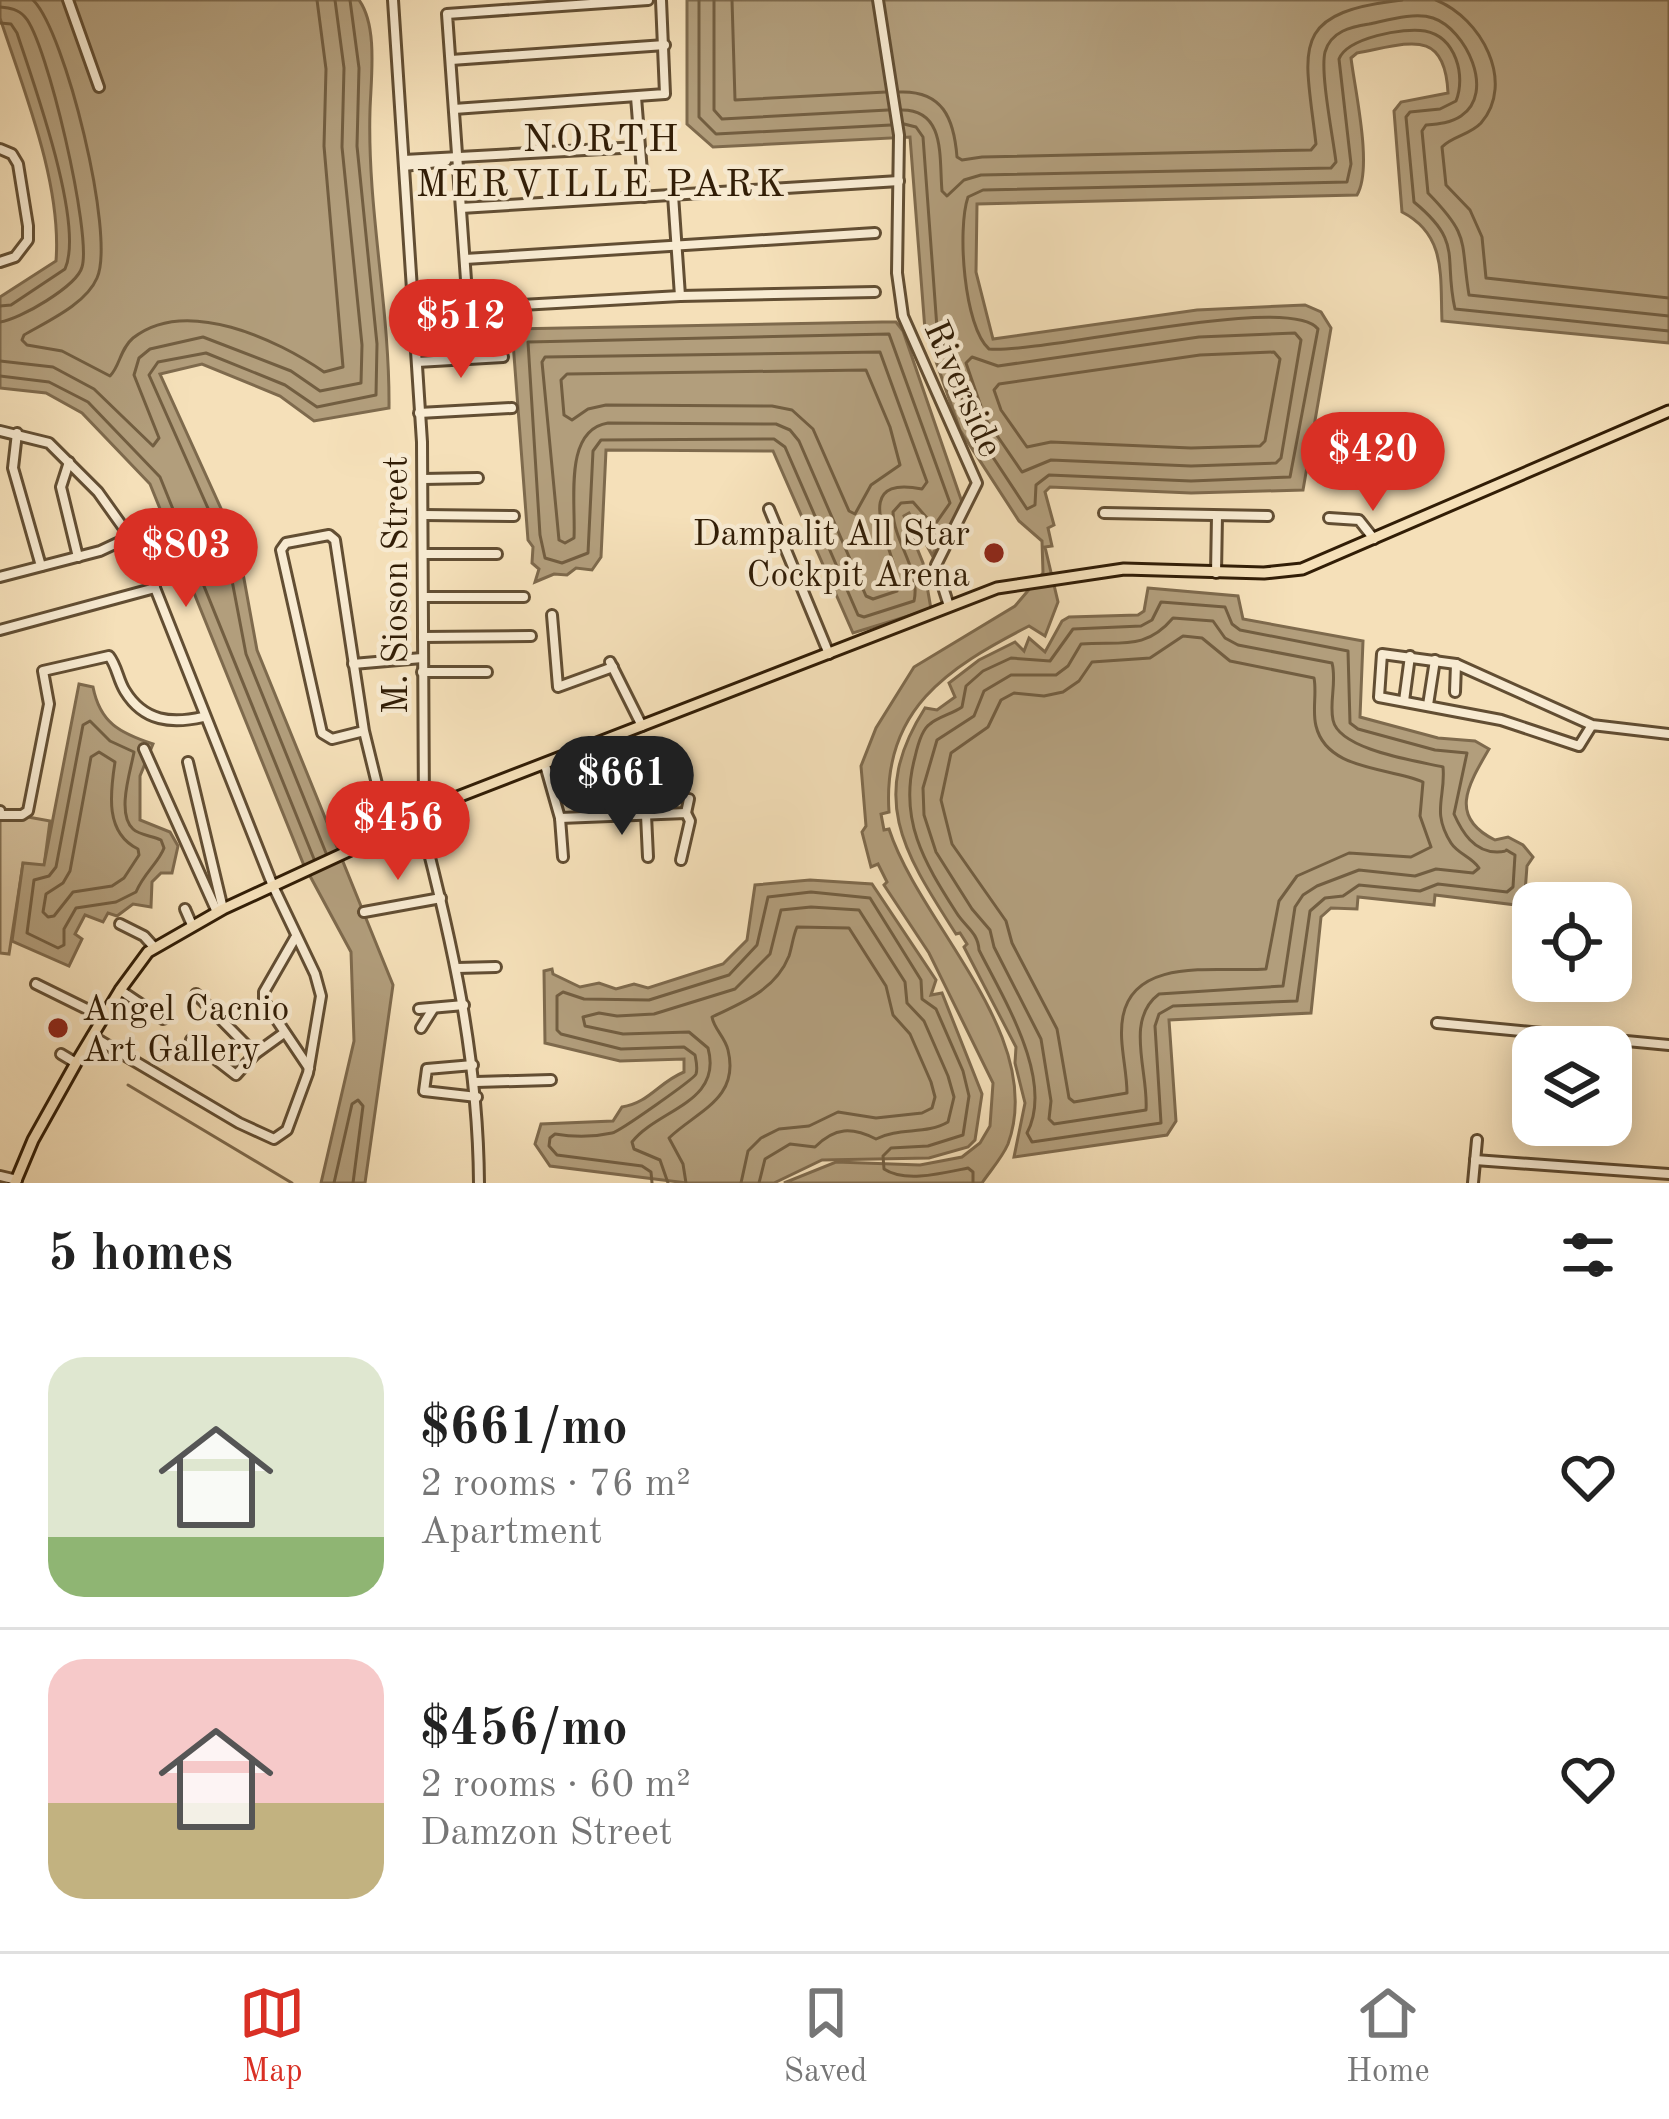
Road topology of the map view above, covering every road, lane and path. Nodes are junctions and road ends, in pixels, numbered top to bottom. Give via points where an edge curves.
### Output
1 (68, 0) edge
2 (393, 0) edge
3 (648, 0) edge
4 (661, 0) edge
5 (878, 0) edge
6 (664, 45) junction
7 (451, 61) junction
8 (99, 87) dead end
9 (636, 97) junction
10 (454, 109) junction
11 (639, 147) junction
12 (0, 149) edge
13 (451, 159) junction
14 (404, 163) junction
15 (899, 182) junction
16 (673, 195) junction
17 (644, 197) junction
18 (461, 208) junction
19 (874, 233) dead end
20 (676, 246) junction
21 (465, 260) junction
22 (0, 262) edge
23 (874, 292) dead end
24 (680, 296) junction
25 (502, 357) dead end
26 (417, 362) junction
27 (512, 408) dead end
28 (1669, 411) edge
29 (419, 412) junction
30 (0, 431) edge
31 (17, 433) junction
32 (70, 462) junction
33 (478, 478) dead end
34 (423, 479) junction
35 (769, 509) dead end
36 (1104, 513) dead end
37 (424, 515) junction
38 (514, 516) dead end
39 (1217, 516) junction
40 (1268, 516) dead end
41 (1329, 518) dead end
42 (130, 537) junction
43 (1373, 539) junction
44 (425, 554) junction
45 (497, 554) dead end
46 (78, 556) junction
47 (41, 566) junction
48 (1216, 573) junction
49 (0, 578) edge
50 (154, 588) junction
51 (424, 597) junction
52 (524, 597) dead end
53 (950, 606) junction
54 (553, 615) dead end
55 (0, 630) edge
56 (531, 636) dead end
57 (423, 637) junction
58 (829, 654) junction
59 (1410, 656) junction
60 (422, 658) junction
61 (1435, 660) junction
62 (353, 664) junction
63 (1456, 664) junction
64 (422, 672) junction
65 (487, 672) dead end
66 (1455, 692) dead end
67 (1404, 701) junction
68 (1428, 705) junction
69 (203, 717) junction
70 (1592, 724) junction
71 (642, 727) junction
72 (364, 731) junction
73 (1669, 734) edge
74 (144, 748) dead end
75 (188, 762) dead end
76 (544, 765) junction
77 (689, 800) dead end
78 (0, 813) edge
79 (686, 813) junction
80 (422, 815) junction
81 (646, 815) junction
82 (560, 818) junction
83 (389, 833) junction
84 (563, 857) dead end
85 (648, 857) dead end
86 (681, 860) dead end
87 (273, 886) junction
88 (441, 898) junction
89 (185, 909) dead end
90 (220, 911) junction
91 (364, 912) dead end
92 (120, 924) dead end
93 (192, 925) junction
94 (296, 937) junction
95 (154, 947) junction
96 (496, 967) dead end
97 (458, 968) junction
98 (36, 984) dead end
99 (120, 990) junction
100 (196, 994) dead end
101 (464, 1005) junction
102 (434, 1007) junction
103 (419, 1009) dead end
104 (103, 1017) junction
105 (163, 1019) dead end
106 (1437, 1023) dead end
107 (421, 1028) dead end
108 (284, 1033) junction
109 (92, 1036) junction
110 (191, 1040) dead end
111 (1669, 1045) edge
112 (61, 1054) dead end
113 (255, 1054) junction
114 (76, 1063) junction
115 (473, 1065) junction
116 (309, 1068) junction
117 (551, 1080) dead end
118 (476, 1082) junction
119 (476, 1097) junction
120 (1477, 1140) dead end
121 (1475, 1160) junction
122 (0, 1176) edge
123 (1661, 1177) edge
124 (16, 1181) edge
125 (479, 1183) edge
126 (1473, 1183) edge

1 - 8 street
2 - 14 street, M. Sioson Street
3 - 7 street via 449,12
4 - 6 street
5 - 15 street
6 - 7 street
6 - 9 street via 667,93
7 - 10 street
9 - 10 street
9 - 11 street
10 - 13 street
11 - 13 street
11 - 17 street
12 - 22 street via 18,164 29,234 15,257
13 - 14 street
13 - 18 street
14 - 26 street, M. Sioson Street
15 - 16 street
15 - 53 street, Riverside via 903,316 977,483 936,566
16 - 17 street
16 - 20 street
17 - 18 street
18 - 21 street
19 - 20 street
20 - 21 street
20 - 24 street
21 - 24 street via 468,308
23 - 24 street
25 - 26 street
26 - 29 street, M. Sioson Street
27 - 29 street
28 - 43 main road
29 - 34 street, M. Sioson Street
30 - 31 street
31 - 32 street via 45,440
31 - 47 street via 13,468
32 - 42 street
32 - 46 street via 60,483
33 - 34 street
34 - 37 street, M. Sioson Street
35 - 58 street
36 - 39 street
37 - 38 street
37 - 44 street, M. Sioson Street
39 - 40 street
39 - 48 street
41 - 43 street via 1359,520
42 - 46 street
42 - 50 street
43 - 48 main road via 1285,573
44 - 45 street
44 - 51 street, M. Sioson Street
46 - 47 street
47 - 49 street
48 - 53 main road via 1070,575
50 - 55 street
50 - 69 street
51 - 52 street
51 - 57 street, M. Sioson Street
53 - 58 main road
54 - 71 street via 558,687 612,665
56 - 57 street
57 - 60 street, M. Sioson Street
58 - 71 main road
59 - 61 street
59 - 67 street
59 - 67 street via 1382,654 1378,697
60 - 62 street
60 - 64 street, M. Sioson Street
61 - 63 street
61 - 68 street
62 - 72 street
62 - 72 street via 333,537 286,543 281,550 322,733 332,739
63 - 66 street
63 - 70 street
64 - 65 street
64 - 80 street, M. Sioson Street
67 - 68 street
68 - 70 street via 1579,746
69 - 78 street via 168,722 145,712 125,692 110,656 43,671 49,704 28,811
69 - 87 street
70 - 73 street
71 - 76 main road
72 - 83 street
74 - 90 street
75 - 90 street
76 - 80 main road
76 - 82 street
77 - 79 street
79 - 81 street
79 - 86 street
80 - 83 main road
80 - 88 street, M. Sioson Street
81 - 82 street
81 - 85 street
82 - 84 street
83 - 87 main road
87 - 90 main road
87 - 94 street
88 - 91 street
88 - 97 street, M. Sioson Street
89 - 93 street
90 - 93 main road
92 - 95 street
93 - 95 main road
94 - 108 street via 264,992
94 - 116 street via 321,996
95 - 99 main road
96 - 97 street
97 - 101 street, M. Sioson Street
98 - 104 street
99 - 104 main road
99 - 105 street
100 - 113 street
101 - 102 street
101 - 115 street, M. Sioson Street
102 - 103 street
102 - 107 street
104 - 109 main road
106 - 111 street
108 - 113 street
108 - 116 street
109 - 114 main road
109 - 116 street via 271,1139 287,1130
110 - 113 street via 233,1075
112 - 114 street
114 - 124 main road
115 - 118 street, M. Sioson Street
115 - 119 street via 427,1069 424,1091
117 - 118 street
118 - 119 street, M. Sioson Street
119 - 125 street, M. Sioson Street
120 - 121 street
121 - 123 street
121 - 126 street
122 - 124 street

